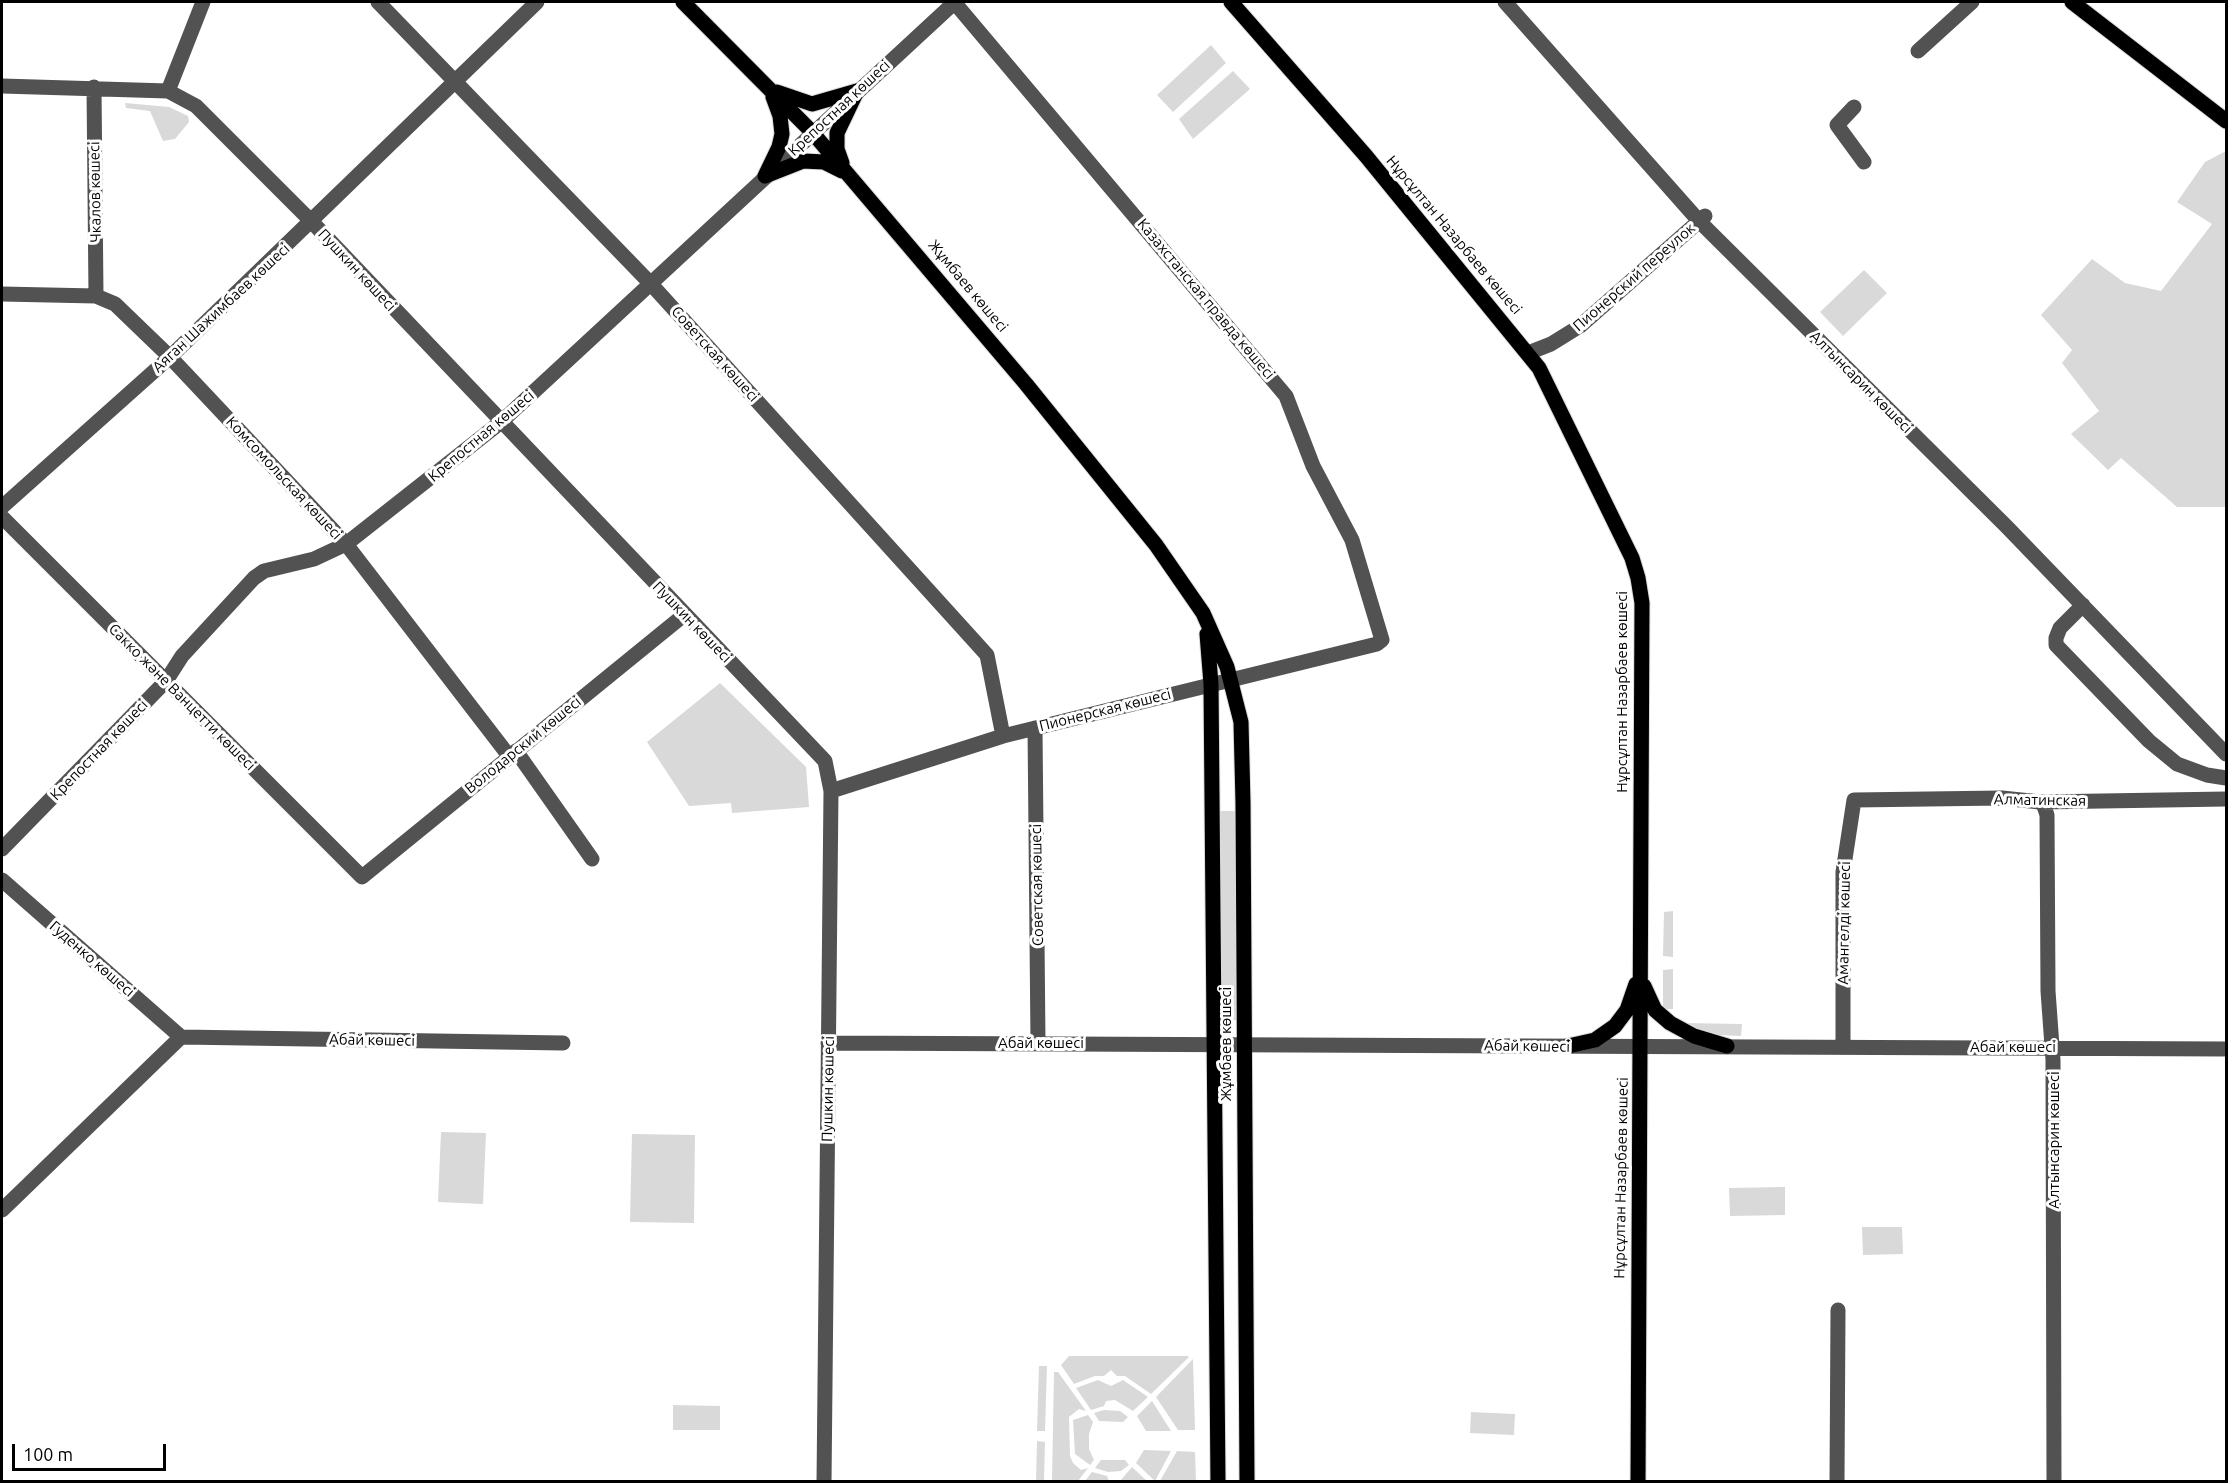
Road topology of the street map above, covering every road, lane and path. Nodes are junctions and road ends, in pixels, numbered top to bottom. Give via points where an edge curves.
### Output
1 (203, 2) edge
2 (378, 2) edge
3 (537, 2) edge
4 (683, 2) edge
5 (955, 2) edge
6 (1231, 2) edge
7 (1505, 2) edge
8 (1972, 2) edge
9 (2072, 2) edge
10 (1918, 51) dead end
11 (454, 80) junction
12 (2, 86) edge
13 (94, 87) junction
14 (768, 87) junction
15 (168, 91) junction
16 (857, 91) junction
17 (1854, 107) dead end
18 (2226, 121) edge
19 (812, 132) junction
20 (1864, 162) dead end
21 (848, 174) junction
22 (765, 176) junction
23 (1703, 218) junction
24 (312, 222) junction
25 (651, 284) junction
26 (2, 294) edge
27 (96, 296) junction
28 (1528, 353) junction
29 (170, 357) junction
30 (501, 422) junction
31 (2, 507) edge
32 (2, 517) edge
33 (346, 544) junction
34 (2083, 605) junction
35 (1203, 613) junction
36 (684, 615) junction
37 (1382, 640) joint
38 (1231, 680) junction
39 (166, 681) junction
40 (1211, 684) junction
41 (1035, 728) junction
42 (1004, 736) junction
43 (512, 754) junction
44 (2226, 754) edge
45 (2226, 778) edge
46 (831, 791) junction
47 (2226, 799) edge
48 (1854, 800) joint
49 (2040, 802) junction
50 (2, 849) edge
51 (592, 859) dead end
52 (362, 877) joint
53 (2, 880) edge
54 (1640, 961) junction
55 (182, 1037) junction
56 (563, 1043) dead end
57 (828, 1043) junction
58 (1038, 1043) junction
59 (1213, 1044) junction
60 (1244, 1044) junction
61 (1568, 1046) junction
62 (1727, 1046) junction
63 (1641, 1047) junction
64 (1843, 1047) junction
65 (2051, 1047) junction
66 (2226, 1049) edge
67 (3, 1205) edge
68 (1838, 1310) dead end
69 (824, 1482) edge
70 (1218, 1482) edge
71 (1247, 1482) edge
72 (1638, 1482) edge
73 (1837, 1482) edge
74 (2054, 1482) edge

1 - 15 street
2 - 11 street, Советская көшесі
3 - 11 street, Аяган Шажимбаев көшесі
4 - 14 main road, Жұмбаев көшесі
5 - 16 street, Крепостная көшесі
5 - 37 street, Казахстанская правда көшесі via 1286,396 1313,466 1352,540
6 - 28 main road, Нұрсұлтан Назарбаев көшесі via 1352,139
7 - 23 street, Алтынсарин көшесі
8 - 10 street
9 - 18 main road
11 - 24 street, Аяган Шажимбаев көшесі
11 - 25 street, Советская көшесі
12 - 13 street, Пушкин көшесі
13 - 15 street, Пушкин көшесі
13 - 27 street, Чкалов көшесі
14 - 16 main road via 812,104
14 - 19 main road, Жұмбаев көшесі
14 - 22 main road via 782,129 779,147
15 - 24 street, Пушкин көшесі via 201,110
16 - 19 street, Крепостная көшесі
16 - 21 main road via 836,137
17 - 20 street via 1837,125
19 - 21 main road, Жұмбаев көшесі
19 - 22 street, Крепостная көшесі
21 - 22 main road via 830,164 810,160
21 - 35 main road, Жұмбаев көшесі via 1156,545
22 - 25 street, Крепостная көшесі
23 - 28 street, Пионерский переулок via 1580,326
23 - 34 street, Алтынсарин көшесі
24 - 29 street, Аяган Шажимбаев көшесі
24 - 30 street, Пушкин көшесі
25 - 30 street, Крепостная көшесі
25 - 42 street, Советская көшесі via 987,655
26 - 27 street, Комсомольская көшесі
27 - 29 street, Комсомольская көшесі via 115,304
28 - 54 main road, Нұрсұлтан Назарбаев көшесі via 1547,381 1599,489 1632,558 1641,588
29 - 31 street, Аяган Шажимбаев көшесі
29 - 33 street, Комсомольская көшесі
30 - 33 street, Крепостная көшесі
30 - 36 street, Пушкин көшесі
32 - 39 street, Сакко және Ванцетти көшесі
33 - 39 street, Крепостная көшесі via 314,559 264,571 254,578 182,656
33 - 43 street, Комсомольская көшесі
34 - 44 street, Алтынсарин көшесі
34 - 45 street via 2060,628 2056,645 2149,741 2177,764
35 - 38 main road, Жұмбаев көшесі
35 - 40 main road, Жұмбаев көшесі
36 - 43 street, Володарский көшесі
36 - 46 street, Пушкин көшесі via 818,751 829,771
37 - 38 street, Пионерская көшесі
38 - 40 street, Пионерская көшесі
38 - 60 main road, Жұмбаев көшесі via 1241,734
39 - 50 street, Крепостная көшесі
39 - 52 street, Сакко және Ванцетти көшесі
40 - 41 street, Пионерская көшесі
40 - 59 main road, Жұмбаев көшесі
41 - 42 street, Пионерская көшесі
41 - 58 street, Советская көшесі
42 - 46 street, Пионерская көшесі
43 - 51 street, Комсомольская көшесі
43 - 52 street, Володарский көшесі
46 - 57 street, Пушкин көшесі
47 - 49 street, Алматинская
48 - 49 street, Алматинская via 2002,798
48 - 64 street, Амангелді көшесі via 1843,872
49 - 65 street, Алтынсарин көшесі via 2047,815
53 - 55 street, Гуденко көшесі
54 - 61 main road via 1632,998 1615,1026 1595,1040
54 - 62 main road via 1645,990 1661,1017 1694,1036
54 - 63 main road, Нұрсұлтан Назарбаев көшесі
55 - 56 street, Абай көшесі
55 - 67 street
57 - 58 street, Абай көшесі
57 - 69 street, Пушкин көшесі
58 - 59 street, Абай көшесі
59 - 60 street, Абай көшесі
59 - 70 main road, Жұмбаев көшесі
60 - 61 street, Абай көшесі
60 - 71 main road, Жұмбаев көшесі
61 - 63 street, Абай көшесі
62 - 63 street, Абай көшесі
62 - 64 street, Абай көшесі
63 - 72 main road, Нұрсұлтан Назарбаев көшесі
64 - 65 street, Абай көшесі
65 - 66 street, Абай көшесі
65 - 74 street, Алтынсарин көшесі via 2056,1313
68 - 73 street

